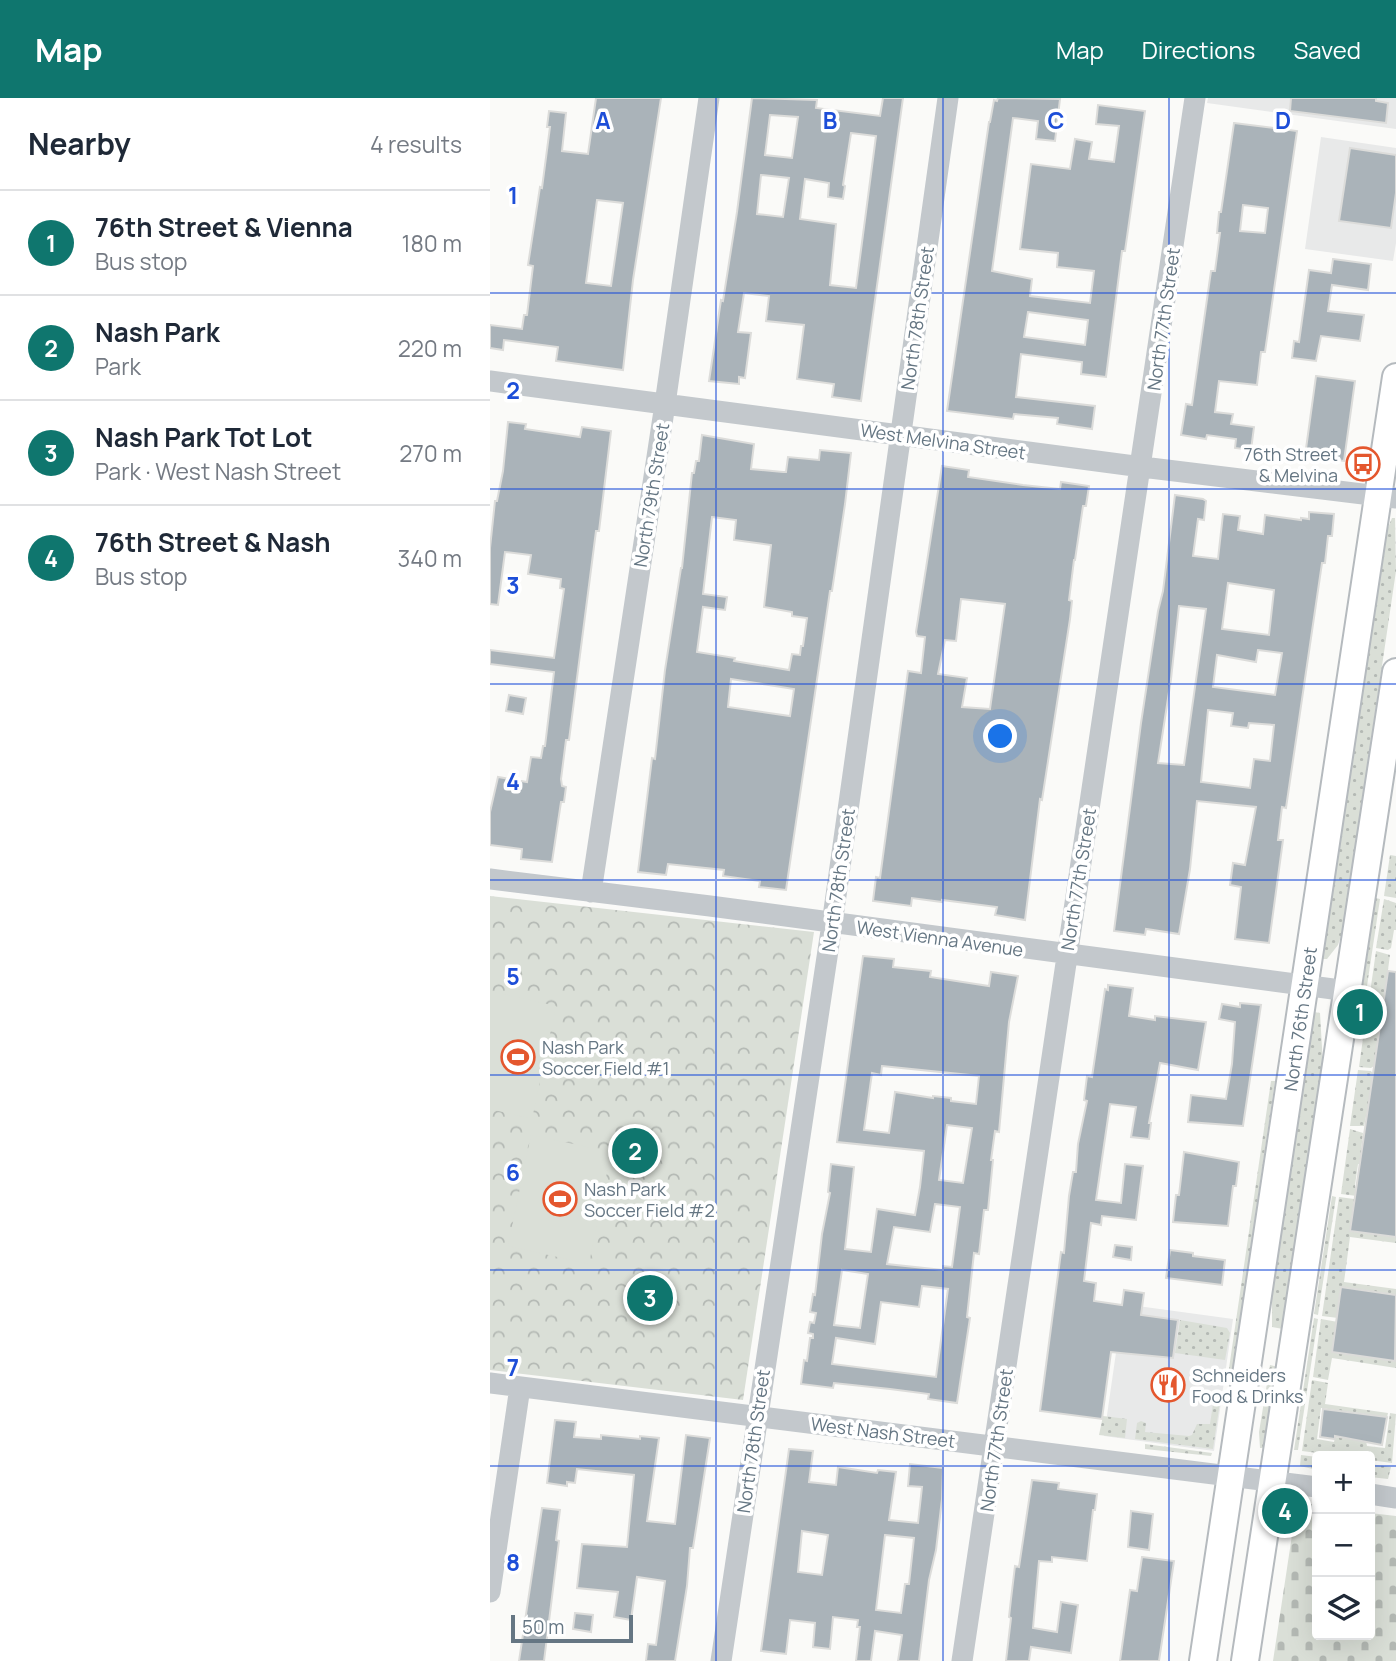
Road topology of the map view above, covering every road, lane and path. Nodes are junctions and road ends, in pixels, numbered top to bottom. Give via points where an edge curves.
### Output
1 (709, 98) edge
2 (948, 98) edge
3 (1195, 98) edge
4 (1396, 377) edge
5 (490, 381) edge
6 (665, 404) junction
7 (900, 435) junction
8 (1142, 467) junction
9 (1387, 497) edge
10 (1396, 672) edge
11 (490, 879) edge
12 (591, 892) junction
13 (832, 924) junction
14 (1067, 955) junction
15 (1304, 985) junction
16 (1348, 991) junction
17 (490, 1383) edge
18 (520, 1387) junction
19 (757, 1416) junction
20 (995, 1446) junction
21 (1233, 1474) junction
22 (1272, 1480) junction
23 (1312, 1485) edge
24 (1375, 1495) edge
25 (1396, 1498) edge
26 (490, 1592) edge
27 (722, 1661) edge
28 (962, 1661) edge
29 (1203, 1661) edge
30 (1245, 1661) edge

1 - 6 street, North 79th Street
2 - 7 street, North 78th Street
3 - 8 street, North 77th Street
4 - 9 main road, North 76th Street
5 - 6 street, West Melvina Street
6 - 7 street, West Melvina Street
6 - 12 street, North 79th Street
7 - 8 street, West Melvina Street
7 - 13 street, North 78th Street
8 - 9 street, West Melvina Street
8 - 14 street, North 77th Street
9 - 15 main road, North 76th Street
10 - 16 main road
11 - 12 street, West Vienna Avenue
12 - 13 street, West Vienna Avenue
13 - 14 street, West Vienna Avenue
13 - 19 street, North 78th Street
14 - 15 street, West Vienna Avenue
14 - 20 street, North 77th Street
15 - 16 street, West Vienna Avenue
15 - 21 main road, North 76th Street
16 - 22 main road
17 - 18 street, West Nash Street
18 - 19 street, West Nash Street
18 - 26 street
19 - 20 street, West Nash Street
19 - 27 street, North 78th Street
20 - 21 street, West Nash Street
20 - 28 street, North 77th Street
21 - 22 street, West Nash Street
21 - 29 main road, North 76th Street
22 - 23 street, West Nash Street
22 - 30 main road
24 - 25 street

